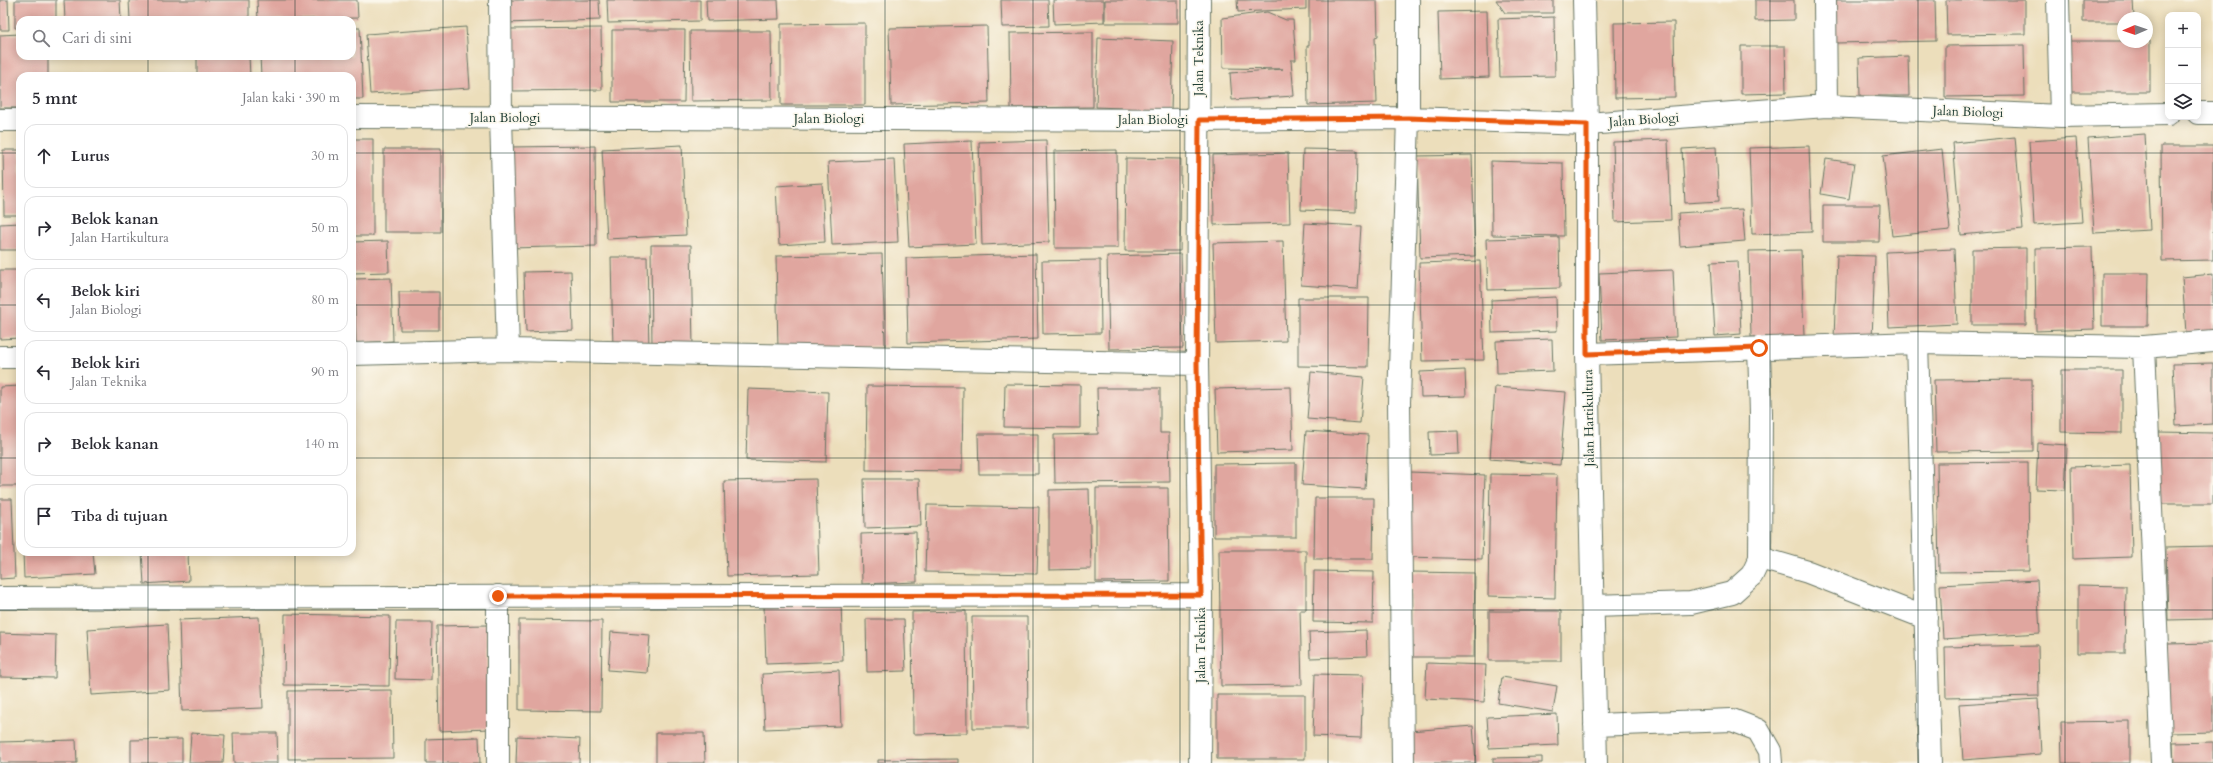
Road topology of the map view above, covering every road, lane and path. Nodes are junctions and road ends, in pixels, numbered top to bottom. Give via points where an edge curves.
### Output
1 (500, 0) edge
2 (1199, 0) edge
3 (1408, 0) edge
4 (1584, 0) edge
5 (1825, 0) edge
6 (2058, 0) edge
7 (1826, 106) junction
8 (2201, 113) edge
9 (2213, 113) edge
10 (2165, 114) edge
11 (2061, 116) junction
12 (356, 117) edge
13 (501, 118) junction
14 (1408, 118) junction
15 (0, 120) edge
16 (16, 120) edge
17 (1199, 120) junction
18 (1587, 124) junction
19 (2213, 341) edge
20 (1917, 343) junction
21 (2144, 347) junction
22 (1759, 348) junction
23 (508, 350) junction
24 (356, 354) edge
25 (1587, 354) junction
26 (0, 357) edge
27 (16, 357) edge
28 (1197, 364) junction
29 (1760, 558) junction
30 (1201, 595) junction
31 (498, 596) junction
32 (0, 598) edge
33 (1593, 606) junction
34 (1926, 618) junction
35 (1595, 726) junction
36 (498, 763) edge
37 (1200, 763) edge
38 (1403, 763) edge
39 (1596, 763) edge
40 (1771, 763) edge
41 (1930, 763) edge
42 (2162, 763) edge

1 - 13 street
2 - 17 street, Jalan Teknika
3 - 14 street
4 - 18 street, Jalan Hartikultura
5 - 7 street
6 - 11 street
7 - 11 street, Jalan Biologi
7 - 18 street, Jalan Biologi
8 - 9 street
10 - 11 street, Jalan Biologi
12 - 13 street, Jalan Biologi
13 - 17 street, Jalan Biologi
13 - 23 street
14 - 17 street, Jalan Biologi
14 - 18 street, Jalan Biologi
14 - 38 street via 1399,402
15 - 16 street
17 - 28 street, Jalan Teknika
18 - 25 street, Jalan Hartikultura
19 - 21 street
20 - 21 street
20 - 22 street
20 - 34 street
21 - 42 street
22 - 25 street
22 - 29 street
23 - 24 street
23 - 28 street
25 - 33 street, Jalan Hartikultura
26 - 27 street
28 - 30 street, Jalan Teknika
29 - 33 street via 1752,575 1732,593 1691,603
29 - 34 street via 1808,572
30 - 31 street
30 - 37 street, Jalan Teknika
31 - 32 street
31 - 36 street
33 - 35 street, Jalan Hartikultura
34 - 41 street
35 - 39 street, Jalan Hartikultura
35 - 40 street via 1732,720 1758,730 1770,751

